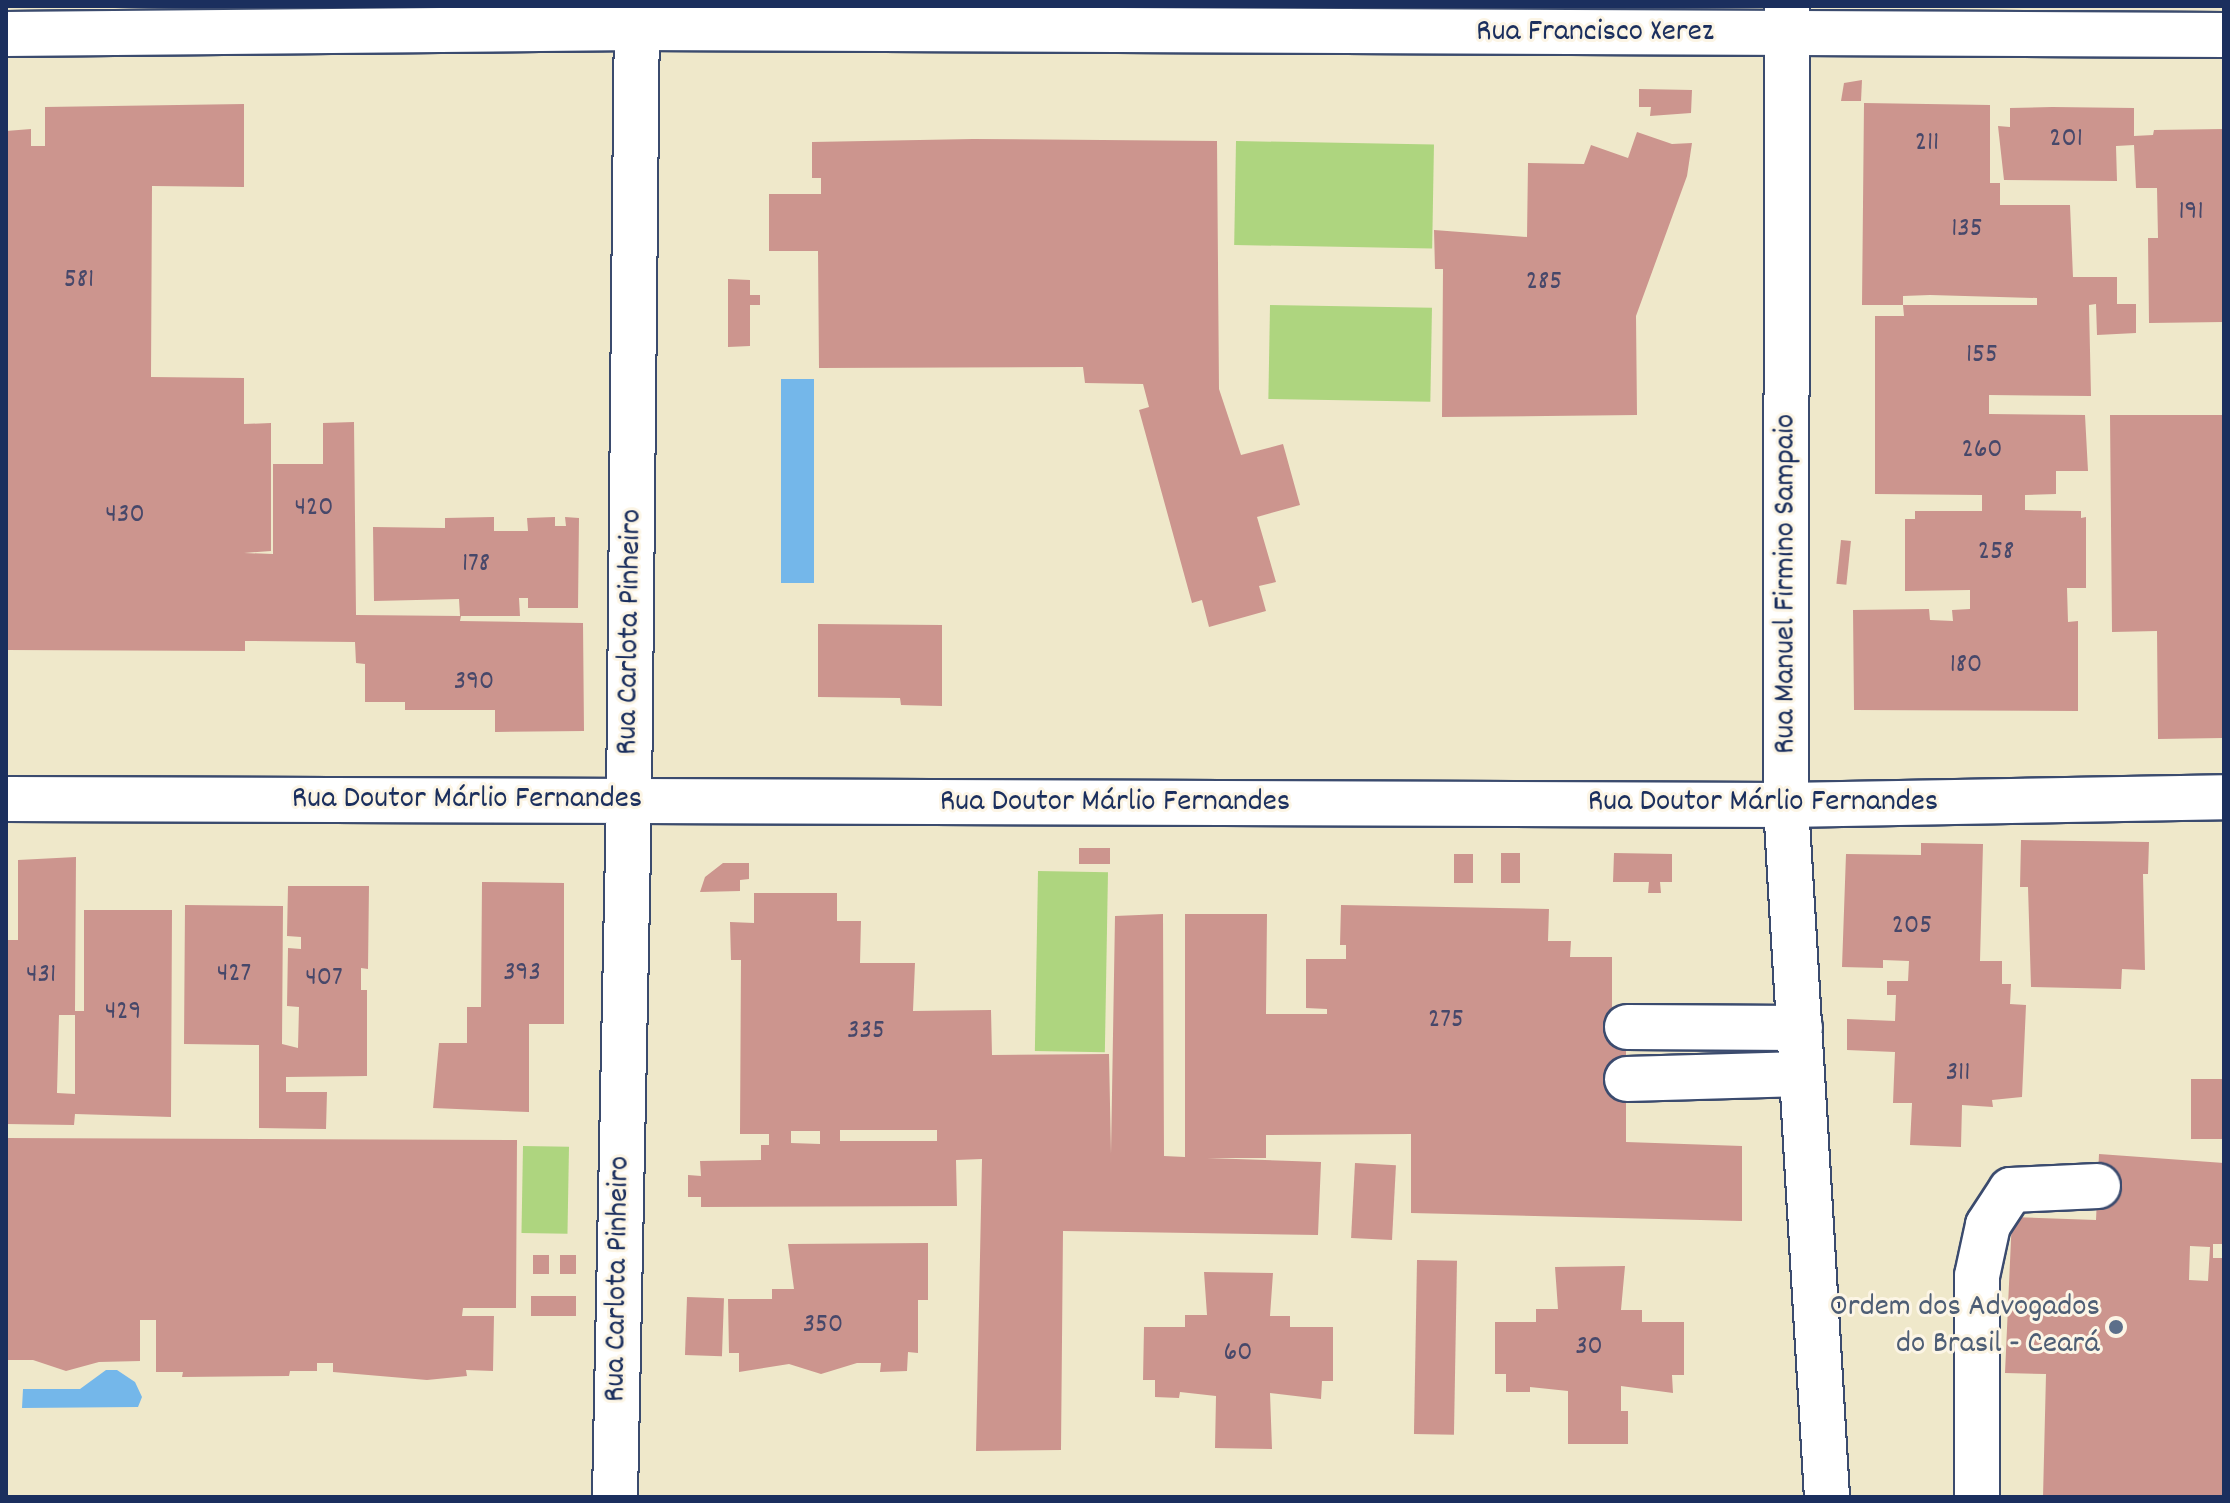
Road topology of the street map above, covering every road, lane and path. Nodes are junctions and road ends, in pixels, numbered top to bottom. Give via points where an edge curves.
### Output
1 (637, 17) edge
2 (1787, 20) edge
3 (6, 34) edge
4 (2224, 35) edge
5 (2224, 797) edge
6 (6, 799) edge
7 (629, 801) junction
8 (1786, 805) junction
9 (1627, 1027) dead end
10 (1800, 1028) junction
11 (1802, 1074) junction
12 (1627, 1079) dead end
13 (2098, 1186) dead end
14 (615, 1497) edge
15 (1827, 1497) edge
16 (1977, 1497) edge

1 - 2 street, Rua Francisco Xerez
1 - 3 street, Rua Francisco Xerez
1 - 7 street, Rua Carlota Pinheiro
2 - 4 street, Rua Francisco Xerez
2 - 8 street, Rua Manuel Firmino Sampaio
5 - 8 street, Rua Doutor Márlio Fernandes
6 - 7 street, Rua Doutor Márlio Fernandes
7 - 8 street, Rua Doutor Márlio Fernandes
7 - 14 street, Rua Carlota Pinheiro
8 - 10 street, Rua Manuel Firmino Sampaio
9 - 10 street
10 - 11 street, Rua Manuel Firmino Sampaio
11 - 12 street
11 - 15 street, Rua Manuel Firmino Sampaio
13 - 16 street via 2011,1190 1988,1225 1977,1276

